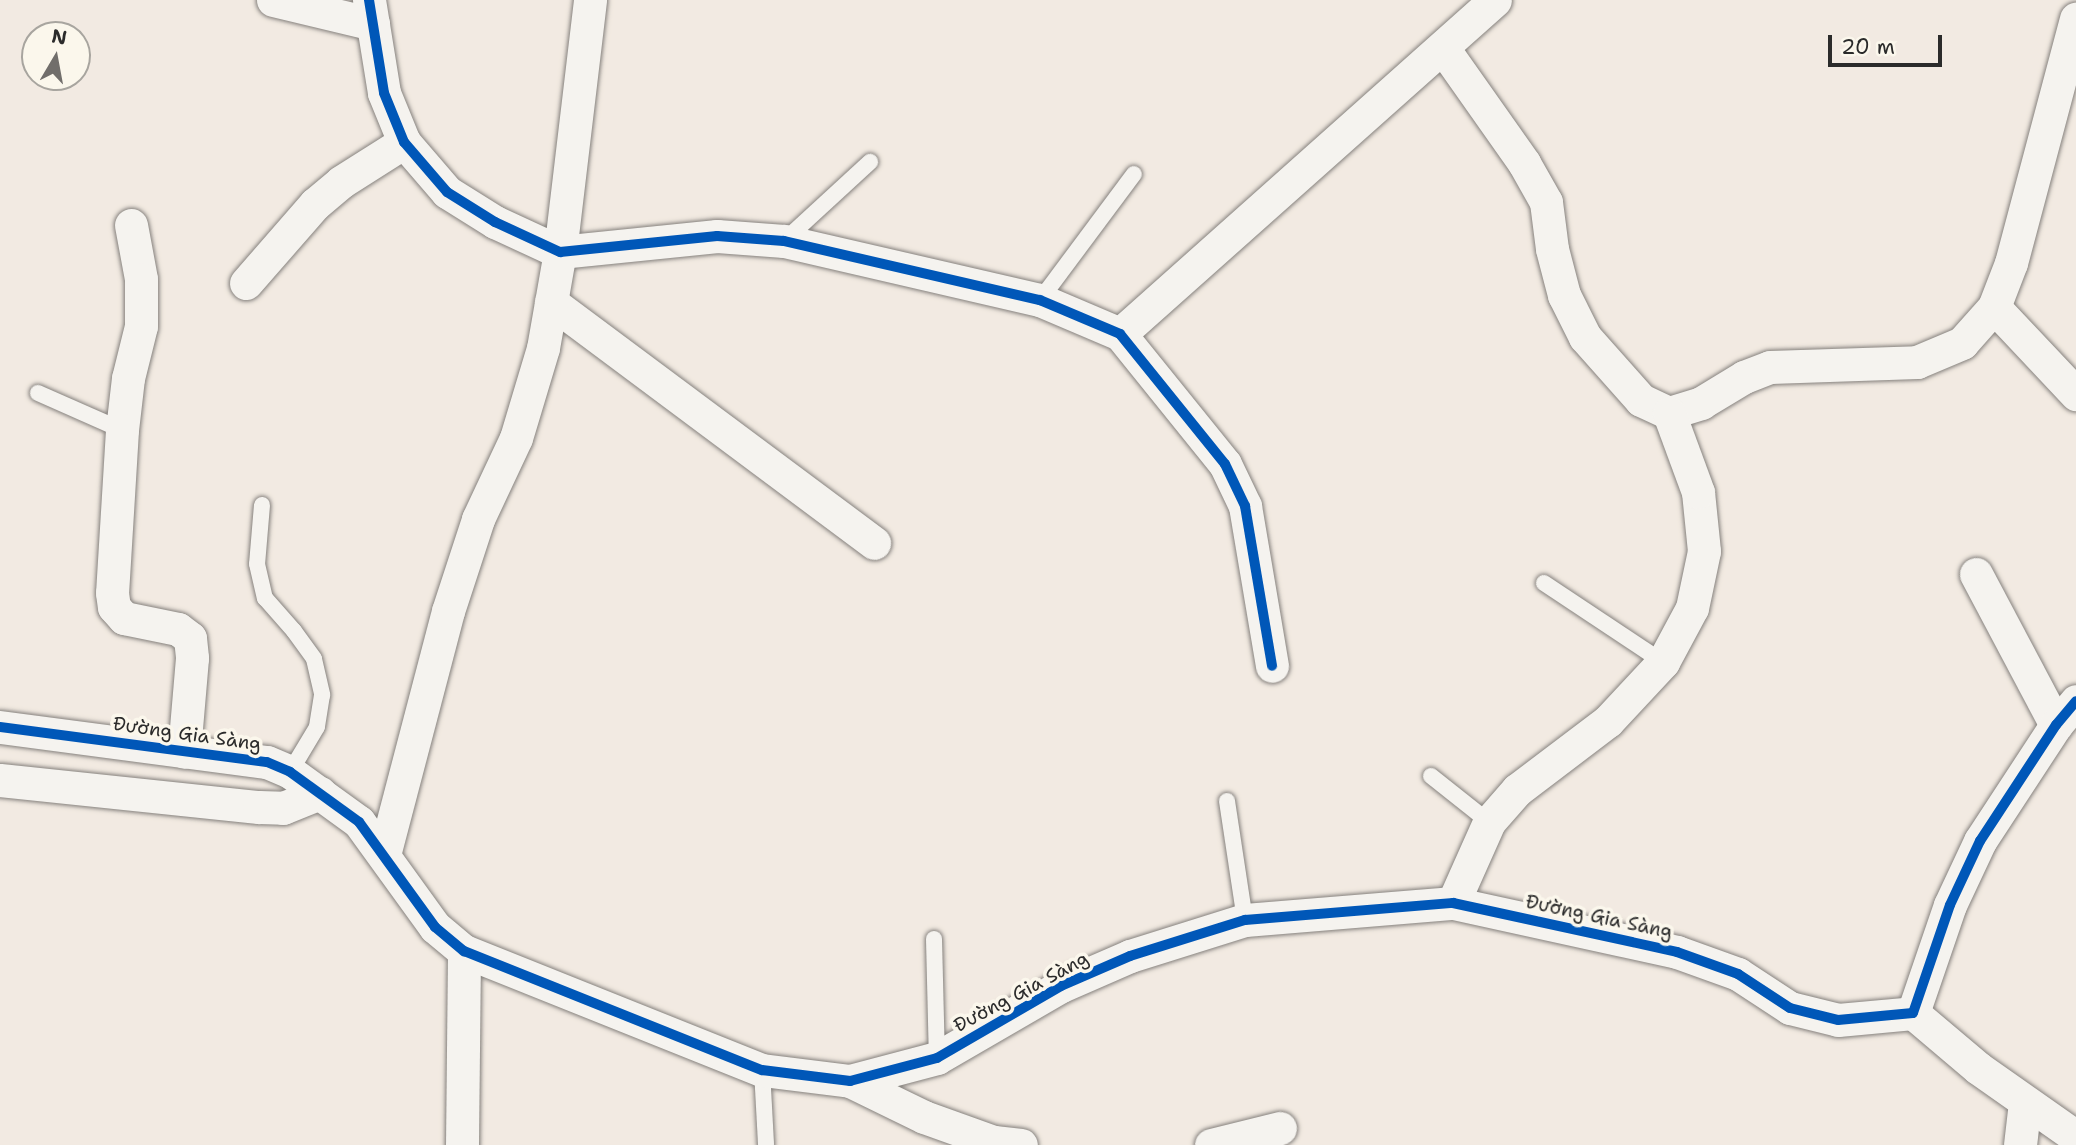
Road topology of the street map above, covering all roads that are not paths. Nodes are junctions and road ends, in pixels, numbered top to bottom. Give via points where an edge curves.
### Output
1 (273, 0) edge
2 (590, 0) edge
3 (1495, 0) edge
4 (371, 12) edge
5 (2076, 19) edge
6 (1443, 48) junction
7 (404, 142) junction
8 (870, 162) dead end
9 (1134, 174) dead end
10 (131, 225) dead end
11 (785, 241) junction
12 (560, 252) junction
13 (246, 283) dead end
14 (1040, 300) junction
15 (551, 302) junction
16 (1994, 307) junction
17 (1120, 334) junction
18 (38, 393) dead end
19 (2076, 394) edge
20 (1670, 413) junction
21 (122, 430) junction
22 (262, 505) dead end
23 (874, 543) dead end
24 (1976, 574) dead end
25 (1544, 583) dead end
26 (1663, 662) junction
27 (1272, 666) dead end
28 (2066, 713) edge
29 (0, 727) edge
30 (184, 752) junction
31 (290, 772) junction
32 (1431, 776) dead end
33 (0, 780) edge
34 (320, 793) junction
35 (1227, 802) dead end
36 (1489, 822) junction
37 (384, 855) junction
38 (1453, 903) junction
39 (1245, 920) junction
40 (934, 939) dead end
41 (464, 951) junction
42 (1913, 1013) junction
43 (937, 1058) junction
44 (762, 1070) junction
45 (850, 1081) junction
46 (2025, 1102) junction
47 (1280, 1128) dead end
48 (2076, 1137) edge
49 (462, 1145) edge
50 (766, 1145) edge
51 (1021, 1145) edge
52 (1211, 1145) edge
53 (2020, 1145) edge

1 - 4 street
2 - 12 street
3 - 6 street
4 - 7 street via 384,93
5 - 16 street via 2011,263
6 - 17 street
6 - 20 street via 1546,202 1564,295 1585,337 1642,400
7 - 12 street via 447,192 495,222
7 - 13 street via 341,182 316,204
8 - 11 lane
9 - 14 lane
10 - 21 street via 141,279 141,326
11 - 12 street via 717,236
11 - 14 street
12 - 15 street
14 - 17 street
15 - 23 street
15 - 37 street via 543,348 516,438 478,519 447,611
16 - 19 street
16 - 20 street via 1962,343 1917,362 1770,367 1701,403
17 - 27 street via 1226,464 1245,506
18 - 21 lane
20 - 26 street via 1698,492 1704,551 1692,608
21 - 30 street via 114,607 124,618 178,629 190,638
22 - 31 lane via 257,564 265,598 314,659 322,695 317,727
24 - 28 street
25 - 26 lane
26 - 36 street via 1608,720 1517,790
28 - 42 street via 1980,841 1950,905
29 - 30 street, Đường Gia Sàng
30 - 31 street, Đường Gia Sàng via 267,762
31 - 34 street, Đường Gia Sàng
32 - 36 lane
33 - 34 street via 283,808
34 - 37 street, Đường Gia Sàng via 359,822
35 - 39 lane
36 - 38 street
37 - 41 street, Đường Gia Sàng via 435,927
38 - 39 street, Đường Gia Sàng
38 - 42 street, Đường Gia Sàng via 1677,952 1738,974 1790,1008 1838,1020
39 - 43 street, Đường Gia Sàng via 1130,956 1061,986
40 - 43 lane
41 - 44 street, Đường Gia Sàng
41 - 49 street
42 - 46 street
43 - 45 street, Đường Gia Sàng
44 - 45 street, Đường Gia Sàng
44 - 50 lane
45 - 51 street via 924,1117 994,1142
46 - 48 street
46 - 53 street
47 - 52 street

